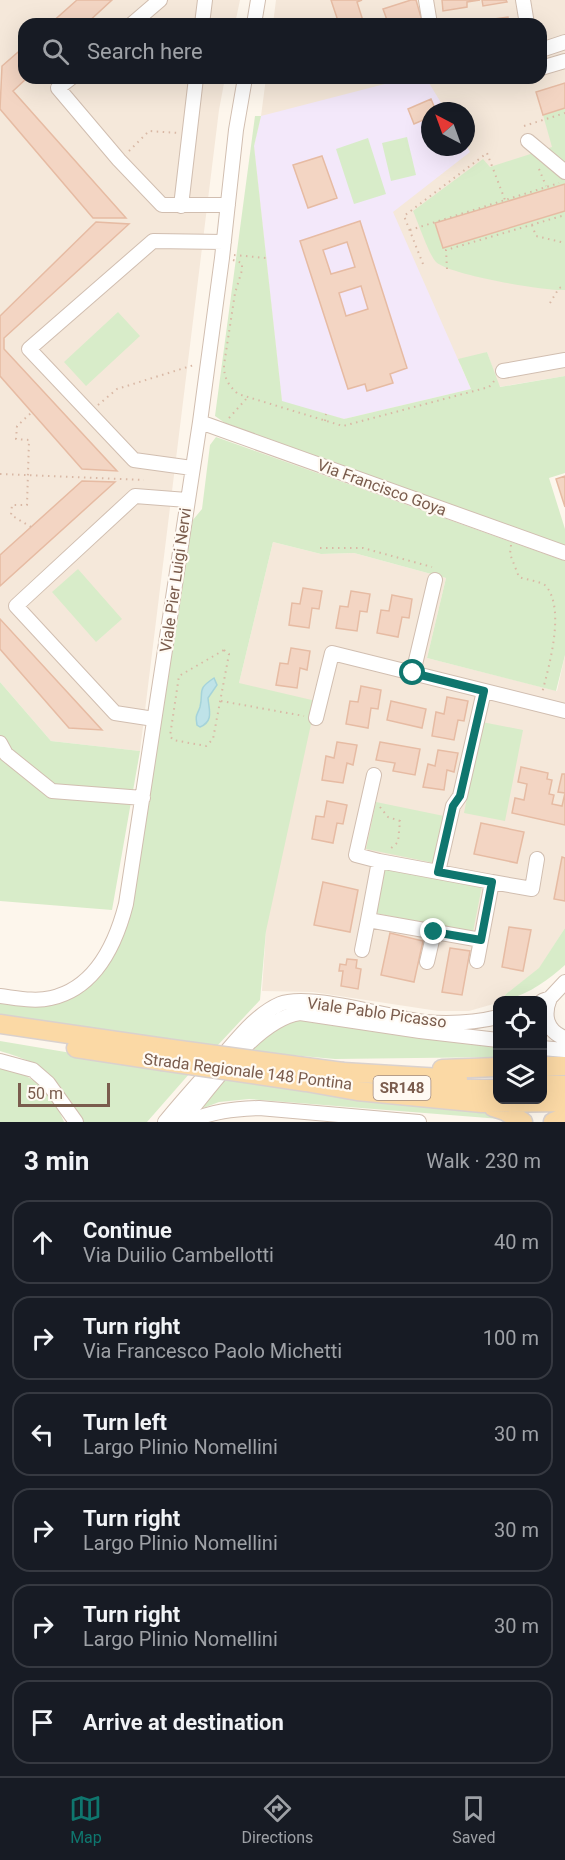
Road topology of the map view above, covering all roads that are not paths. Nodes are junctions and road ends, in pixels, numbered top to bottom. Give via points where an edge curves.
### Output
1 (160, 0) edge
2 (205, 0) edge
3 (258, 0) edge
4 (426, 0) edge
5 (524, 0) edge
6 (139, 18) edge
7 (203, 18) edge
8 (255, 18) edge
9 (429, 18) edge
10 (526, 18) edge
11 (565, 42) edge
12 (547, 48) edge
13 (565, 61) edge
14 (547, 67) edge
15 (63, 84) edge
16 (195, 84) edge
17 (244, 84) edge
18 (528, 141) dead end
19 (565, 172) edge
20 (228, 205) junction
21 (181, 206) junction
22 (226, 252) junction
23 (565, 360) edge
24 (503, 371) dead end
25 (200, 422) junction
26 (192, 468) junction
27 (187, 500) junction
28 (565, 553) edge
29 (435, 580) road end
30 (413, 673) junction
31 (484, 691) junction
32 (565, 711) edge
33 (316, 718) road end
34 (154, 719) junction
35 (0, 743) edge
36 (374, 775) dead end
37 (143, 798) junction
38 (537, 859) dead end
39 (382, 862) junction
40 (438, 872) junction
41 (492, 882) junction
42 (368, 920) junction
43 (434, 932) junction
44 (481, 940) junction
45 (362, 950) dead end
46 (477, 961) dead end
47 (427, 962) dead end
48 (565, 982) edge
49 (0, 996) edge
50 (547, 998) edge
51 (493, 1018) edge
52 (547, 1021) edge
53 (2, 1027) edge
54 (565, 1038) edge
55 (493, 1039) edge
56 (547, 1048) edge
57 (565, 1050) edge
58 (164, 1055) junction
59 (0, 1061) edge
60 (547, 1066) edge
61 (565, 1066) edge
62 (493, 1067) edge
63 (343, 1072) junction
64 (306, 1082) junction
65 (493, 1082) edge
66 (547, 1085) edge
67 (565, 1085) edge
68 (493, 1089) edge
69 (565, 1102) edge
70 (482, 1103) junction
71 (565, 1116) edge
72 (75, 1121) edge
73 (165, 1122) edge
74 (181, 1122) edge
75 (189, 1122) edge
76 (419, 1122) edge
77 (523, 1122) edge
78 (553, 1122) edge

1 - 6 street
2 - 7 street
3 - 8 street
4 - 9 street
5 - 10 street
11 - 12 street
13 - 14 street
15 - 21 street via 58,88 162,205
16 - 21 street
17 - 20 street, Viale Pier Luigi Nervi
18 - 19 street
20 - 21 street
20 - 22 street, Viale Pier Luigi Nervi
22 - 25 street, Viale Pier Luigi Nervi
22 - 26 street via 153,241 29,349 134,460
23 - 24 street
25 - 26 street, Viale Pier Luigi Nervi
25 - 28 street, Via Francisco Goya
26 - 27 street, Viale Pier Luigi Nervi
27 - 34 street, Viale Pier Luigi Nervi
27 - 34 street via 135,496 16,606 115,713
29 - 30 street
30 - 31 street
30 - 33 street via 332,653
31 - 32 street
31 - 40 street
34 - 37 street, Viale Pier Luigi Nervi
35 - 37 street via 6,754 52,791
36 - 39 street via 356,855
37 - 49 street, Viale Pier Luigi Nervi via 126,904 107,956 73,989 52,998
38 - 41 street via 532,889
39 - 40 street
39 - 42 street
40 - 41 street
41 - 44 street
42 - 43 street
42 - 45 street
43 - 44 street
43 - 47 street
44 - 46 street
48 - 50 street
51 - 73 street, Viale Pablo Picasso via 462,1023 426,1022 293,1000 256,1020
52 - 54 street via 552,1031
53 - 58 main road, Strada Regionale 148 Pontina / SR148
55 - 74 street via 288,1014 251,1040
56 - 57 street
58 - 63 main road, Strada Regionale 148 Pontina / SR148, bridge
58 - 64 main road, Strada Regionale 148 Pontina / SR148, bridge
59 - 72 street via 33,1071 48,1083
60 - 61 main road
62 - 63 main road
63 - 65 main road, Strada Regionale 148 Pontina / SR148
64 - 68 main road, Strada Regionale 148 Pontina / SR148
64 - 70 main road
66 - 67 main road
69 - 70 main road
70 - 77 main road
71 - 78 main road
75 - 76 street via 215,1112 259,1108

